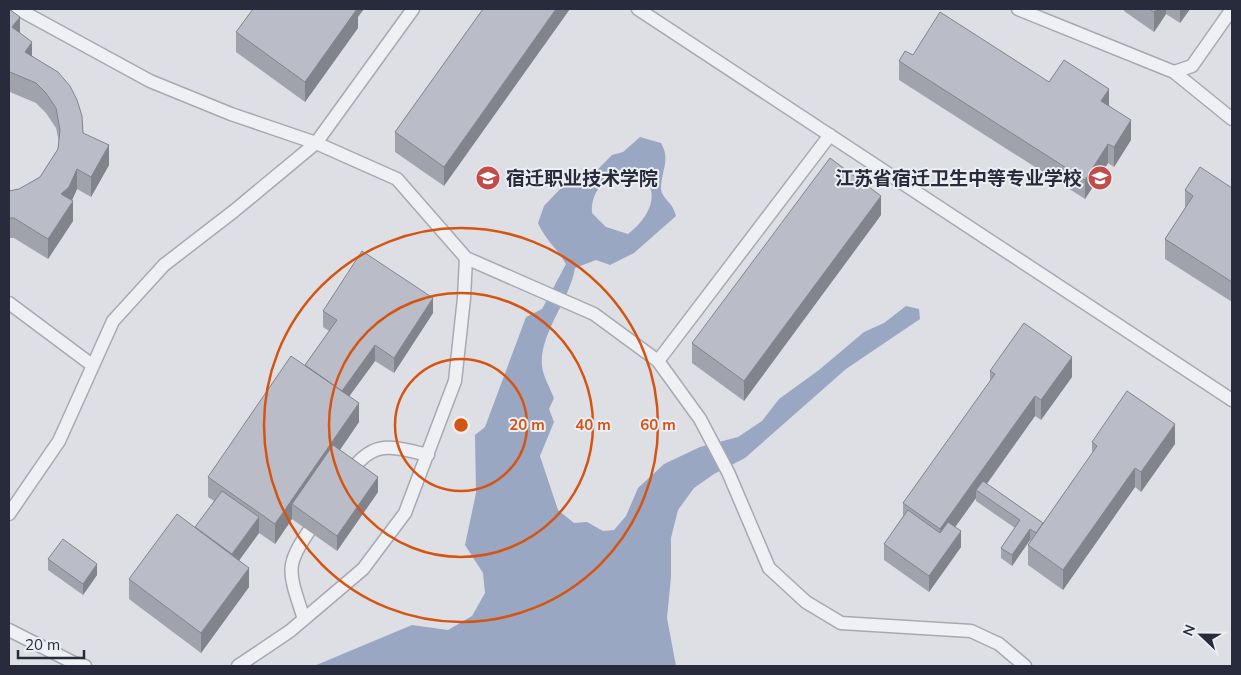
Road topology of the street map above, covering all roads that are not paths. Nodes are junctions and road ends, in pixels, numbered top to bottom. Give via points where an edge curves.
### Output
1 (18, 9) edge
2 (413, 9) edge
3 (638, 9) edge
4 (1018, 9) edge
5 (1232, 9) edge
6 (1174, 72) junction
7 (1232, 119) edge
8 (830, 135) junction
9 (316, 143) junction
10 (466, 258) junction
11 (9, 303) edge
12 (658, 361) junction
13 (92, 365) junction
14 (1232, 400) edge
15 (428, 455) junction
16 (340, 487) edge
17 (323, 511) edge
18 (9, 514) edge
19 (304, 619) junction
20 (9, 630) edge
21 (85, 666) edge
22 (238, 666) edge
23 (1026, 666) edge

1 - 9 lane via 150,81 231,114
2 - 9 lane
3 - 8 lane
4 - 6 lane
5 - 6 lane via 1192,66
6 - 7 lane
8 - 12 lane
8 - 14 lane
9 - 10 lane via 397,179
9 - 13 lane via 164,265 113,322
10 - 12 lane via 594,314
10 - 15 lane via 455,381
11 - 13 lane
12 - 23 lane via 705,428 728,472 769,568 806,602 841,623 971,631 999,644
13 - 18 lane via 59,441
15 - 16 lane via 388,446 371,452 357,462
15 - 19 lane via 404,513 364,569
17 - 19 lane via 294,552 290,576
19 - 22 lane
20 - 21 lane

